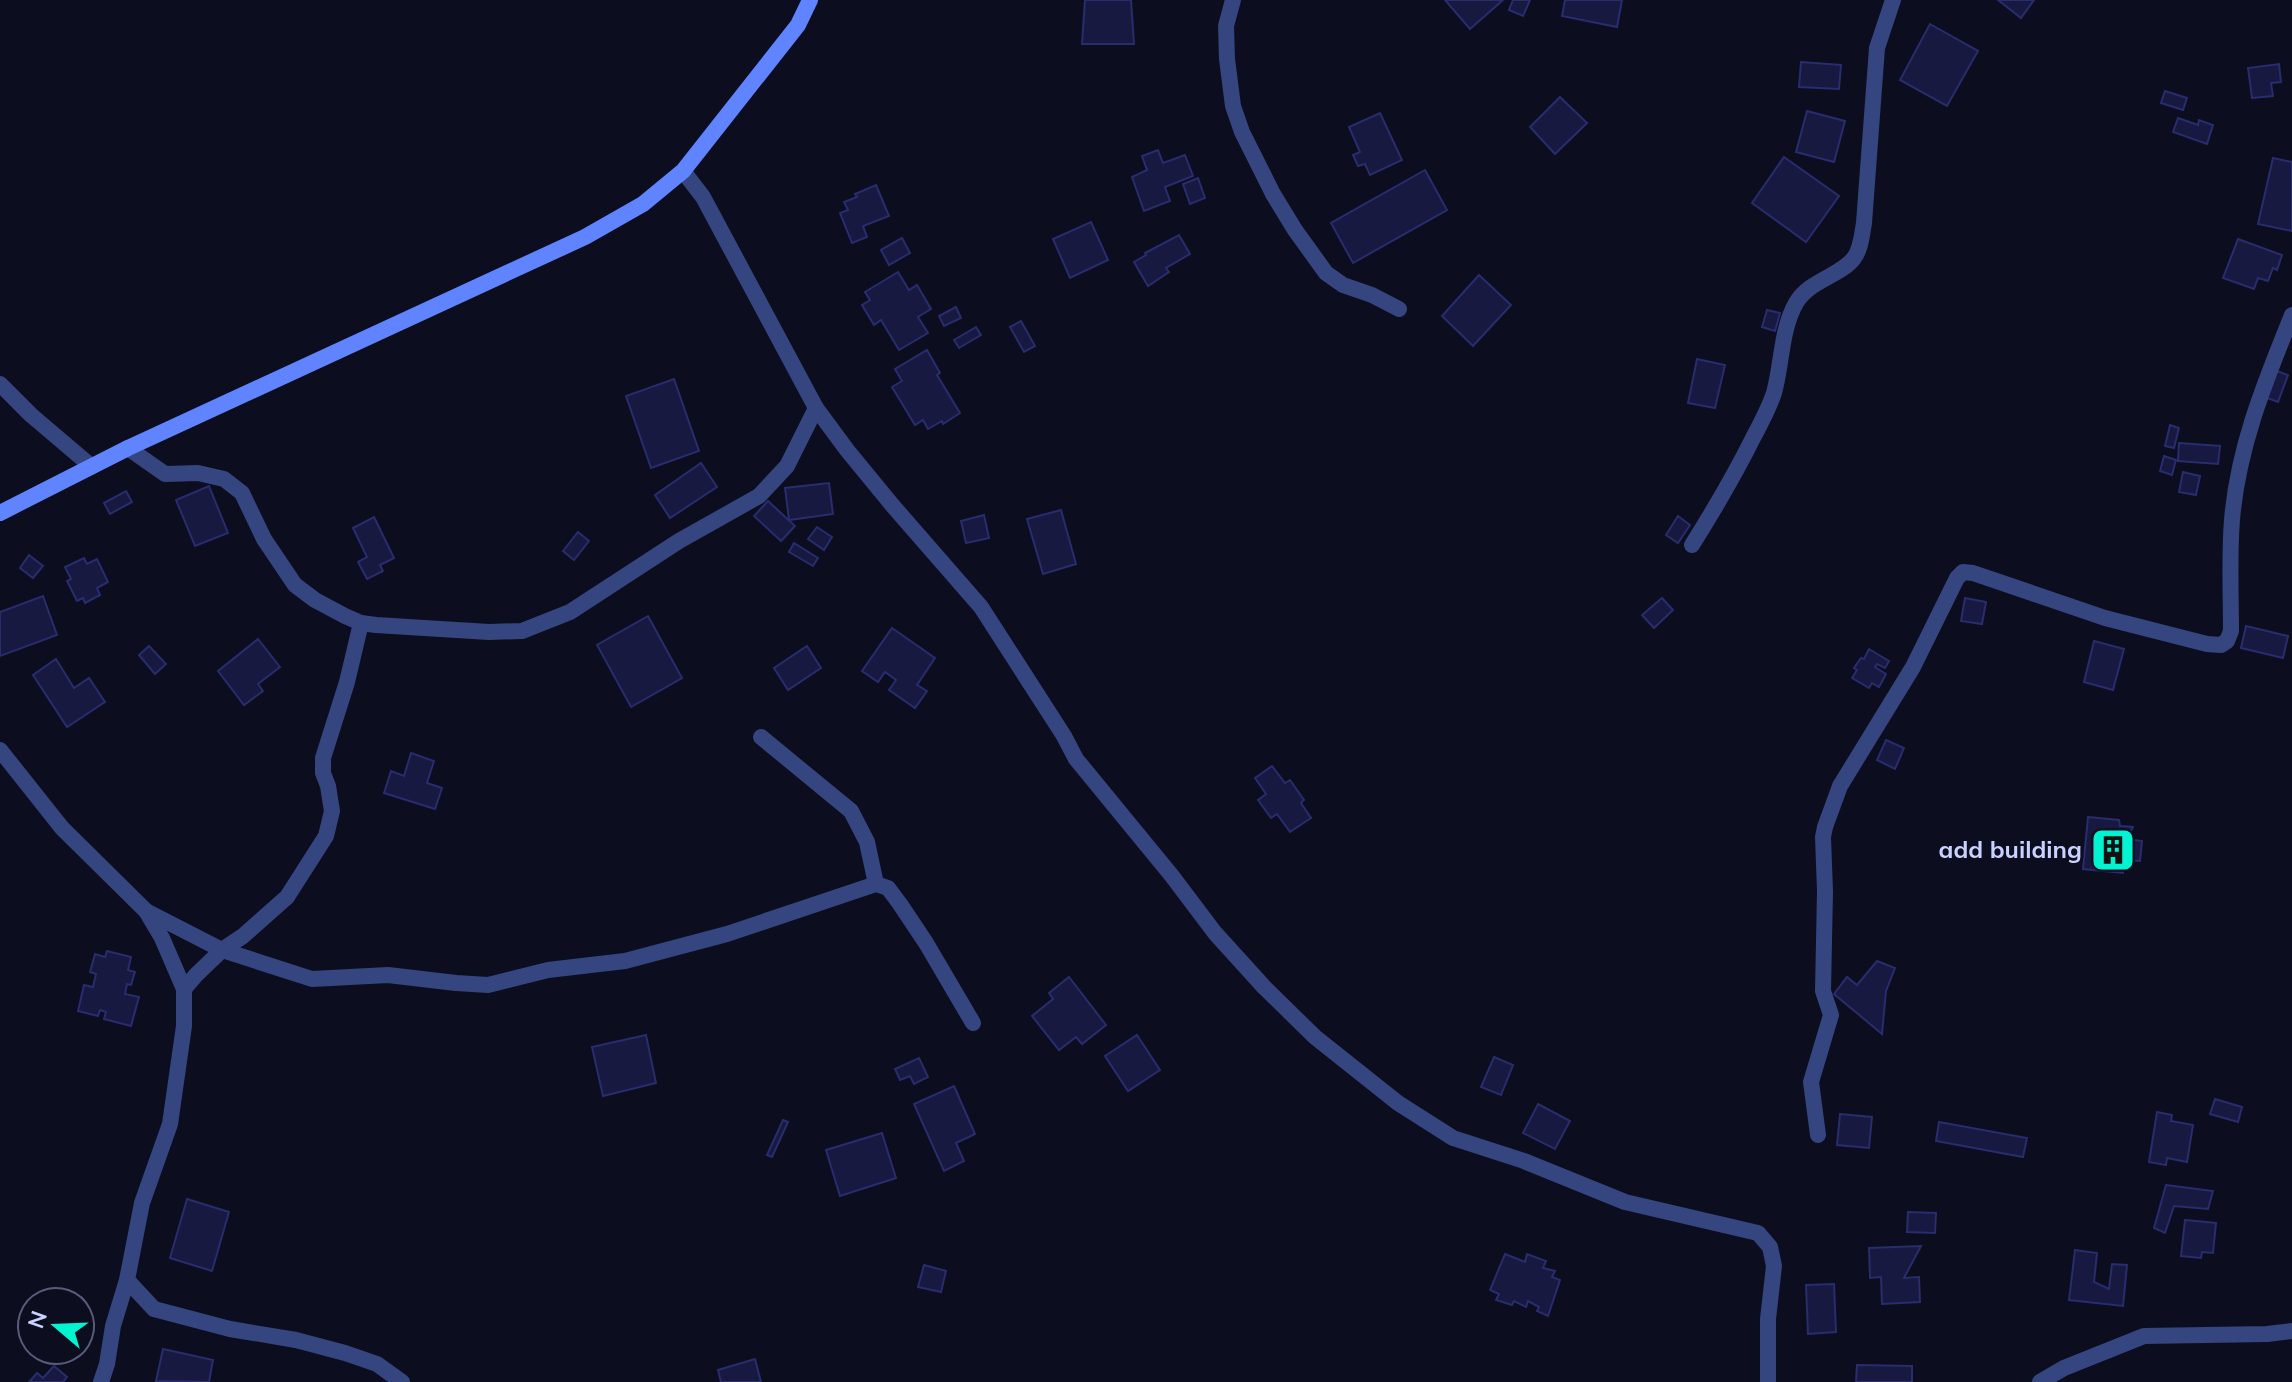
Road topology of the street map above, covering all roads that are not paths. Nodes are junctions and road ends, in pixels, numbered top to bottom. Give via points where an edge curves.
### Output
1 (810, 0) edge
2 (1233, 0) edge
3 (1893, 0) edge
4 (683, 171) junction
5 (1399, 309) dead end
6 (2292, 315) edge
7 (0, 384) edge
8 (816, 408) junction
9 (128, 448) junction
10 (91, 466) junction
11 (0, 513) edge
12 (1692, 545) dead end
13 (361, 623) junction
14 (761, 737) dead end
15 (0, 750) edge
16 (876, 884) junction
17 (146, 911) junction
18 (222, 950) junction
19 (184, 989) junction
20 (973, 1023) dead end
21 (1818, 1135) dead end
22 (127, 1280) junction
23 (2292, 1331) edge
24 (101, 1382) edge
25 (402, 1382) edge
26 (1768, 1382) edge
27 (2040, 1382) edge

1 - 4 street via 798,25
2 - 5 street via 1226,26 1233,106 1273,194 1326,273
3 - 12 street via 1877,48 1864,223 1857,251 1795,303 1761,423
4 - 8 street via 703,197
4 - 9 street via 643,204 585,237
6 - 21 street via 2255,407 2241,462 2232,520 2227,641 2207,644 2105,618 1973,573 1957,578 1913,667 1840,786 1825,827 1823,991 1831,1015 1811,1082
7 - 10 street
8 - 13 street via 787,466 759,496 570,612 522,631
8 - 26 street via 981,607 1076,759 1215,933 1315,1037 1398,1103 1453,1138 1625,1202 1758,1233 1770,1247 1774,1266
9 - 10 street
9 - 13 street via 165,474 224,479 242,493 295,585
10 - 11 street
13 - 18 street via 323,758 332,811 326,836 287,897
14 - 16 street via 851,811 867,842
15 - 17 street via 62,828
16 - 18 street via 727,934 625,961 548,970 488,985 388,975 312,979
16 - 20 street via 888,888 900,904
17 - 18 street
17 - 19 street
18 - 19 street
19 - 22 street via 170,1124 142,1203
22 - 24 street
22 - 25 street via 154,1309 345,1353 377,1364
23 - 27 street via 2144,1336

